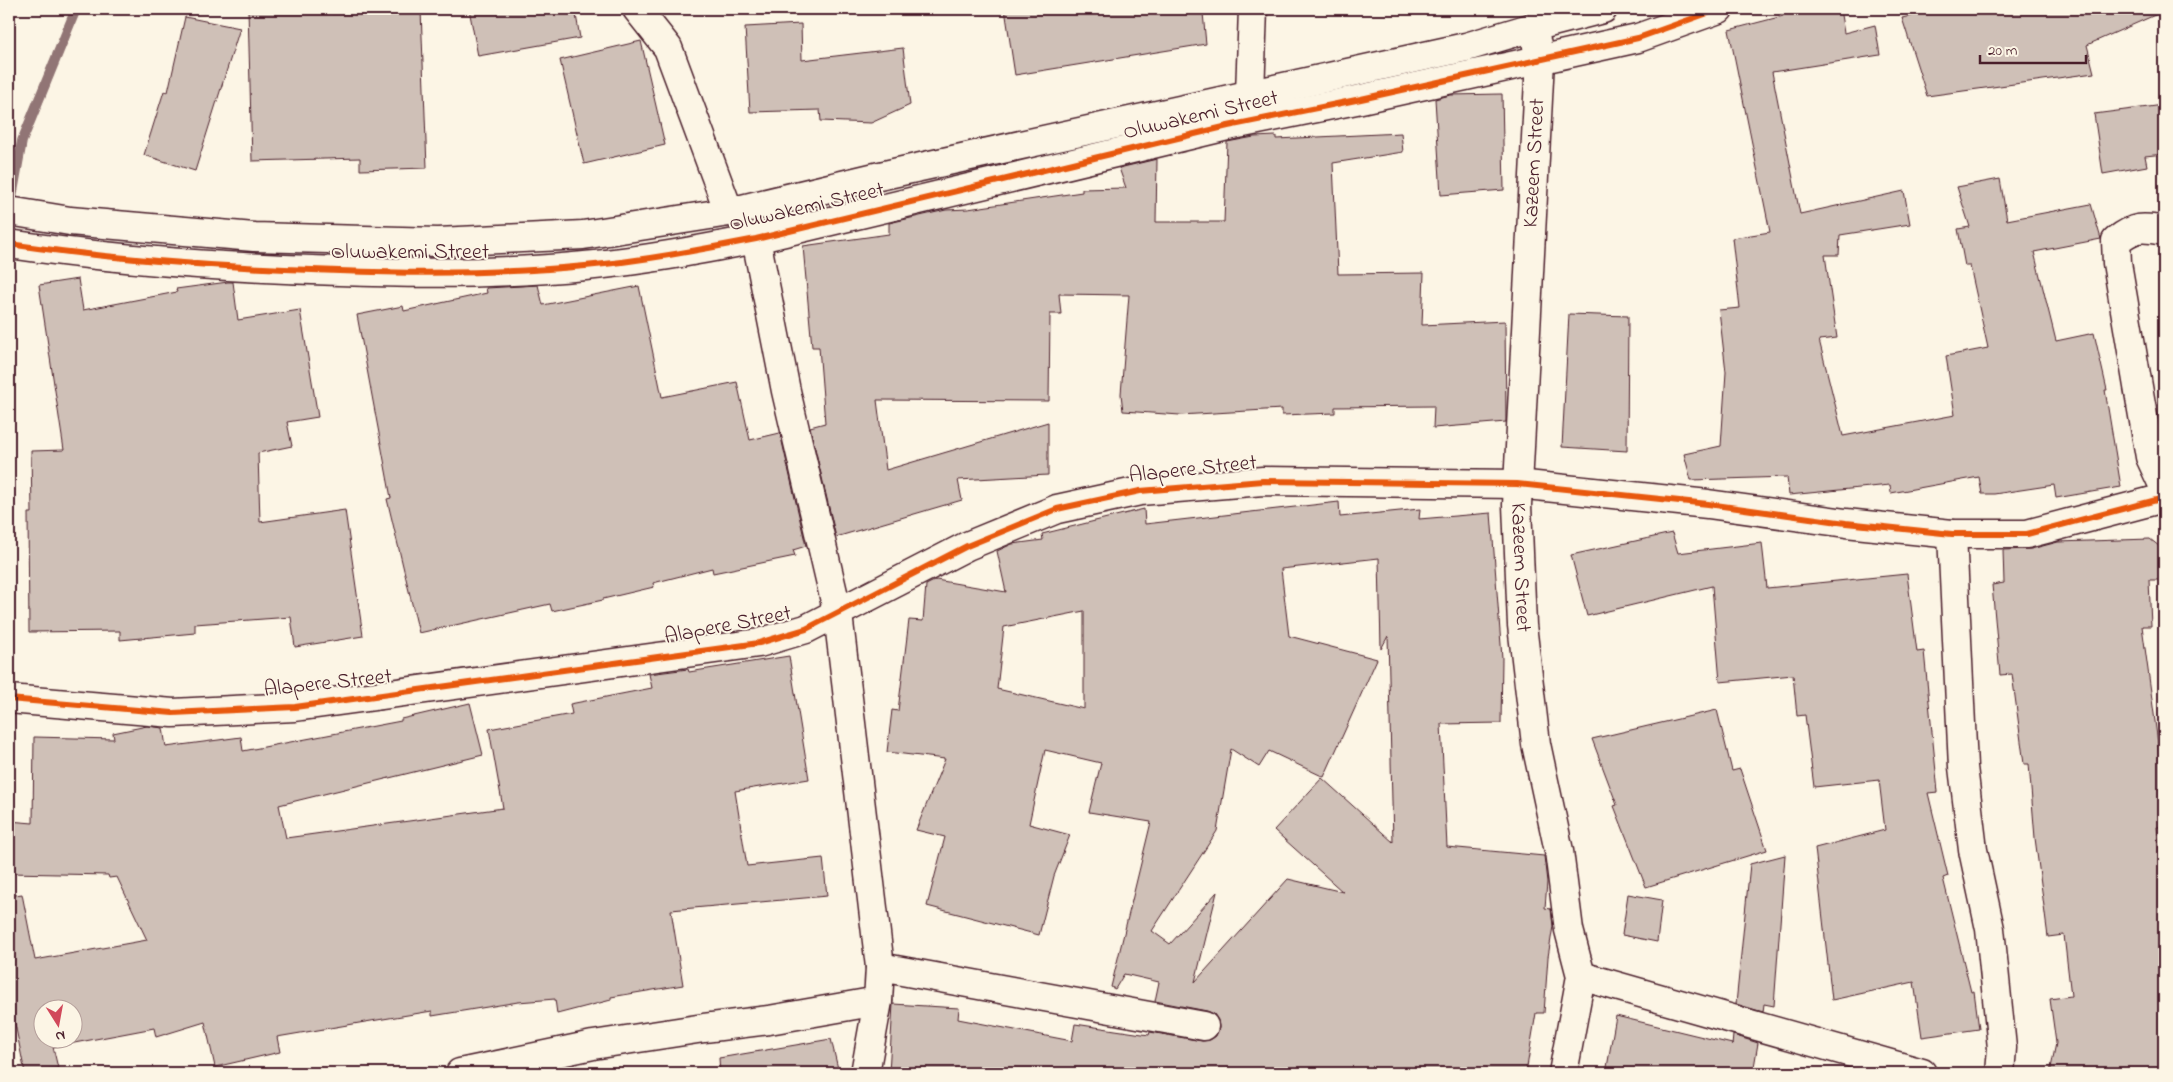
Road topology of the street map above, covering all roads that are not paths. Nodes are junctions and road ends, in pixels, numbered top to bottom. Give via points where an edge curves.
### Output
1 (637, 9) edge
2 (1253, 9) edge
3 (1603, 9) edge
4 (1719, 9) edge
5 (1533, 27) junction
6 (1540, 60) junction
7 (1250, 94) junction
8 (9, 211) edge
9 (729, 212) junction
10 (2164, 230) edge
11 (756, 239) junction
12 (9, 244) edge
13 (1517, 484) junction
14 (2164, 487) edge
15 (2164, 498) edge
16 (1952, 534) junction
17 (838, 614) junction
18 (9, 699) edge
19 (880, 967) junction
20 (1581, 976) junction
21 (878, 1001) junction
22 (1204, 1026) dead end
23 (460, 1073) edge
24 (865, 1073) edge
25 (1563, 1073) edge
26 (1922, 1073) edge
27 (2000, 1073) edge

1 - 9 street via 668,48
2 - 7 street
3 - 5 street, Oluwakemi Street
4 - 6 street, Oluwakemi Street via 1638,38
5 - 6 street, Kazeem Street
5 - 7 street, Oluwakemi Street via 1466,47
6 - 11 street, Oluwakemi Street via 1228,126
6 - 13 street, Kazeem Street
7 - 9 street, Oluwakemi Street via 875,176
8 - 9 street, Oluwakemi Street via 70,222 254,237 438,242 583,235
10 - 14 street via 2130,230 2116,241 2150,457
11 - 12 street, Oluwakemi Street via 585,266 438,274 252,269
11 - 17 street via 786,391
13 - 16 street, Alapere Street
13 - 17 street, Alapere Street via 1263,480 1140,491 1048,513 967,546
13 - 20 street, Kazeem Street via 1522,625 1536,744 1559,851 1569,930
15 - 16 street, Alapere Street via 2027,534
16 - 27 street via 1964,767 1972,850 1990,929 2002,1048
17 - 18 street, Alapere Street via 806,629 759,643 295,708 173,713
17 - 19 street
19 - 21 street
19 - 22 street
20 - 25 street, Kazeem Street
20 - 26 street
21 - 23 street via 593,1045
21 - 24 street

